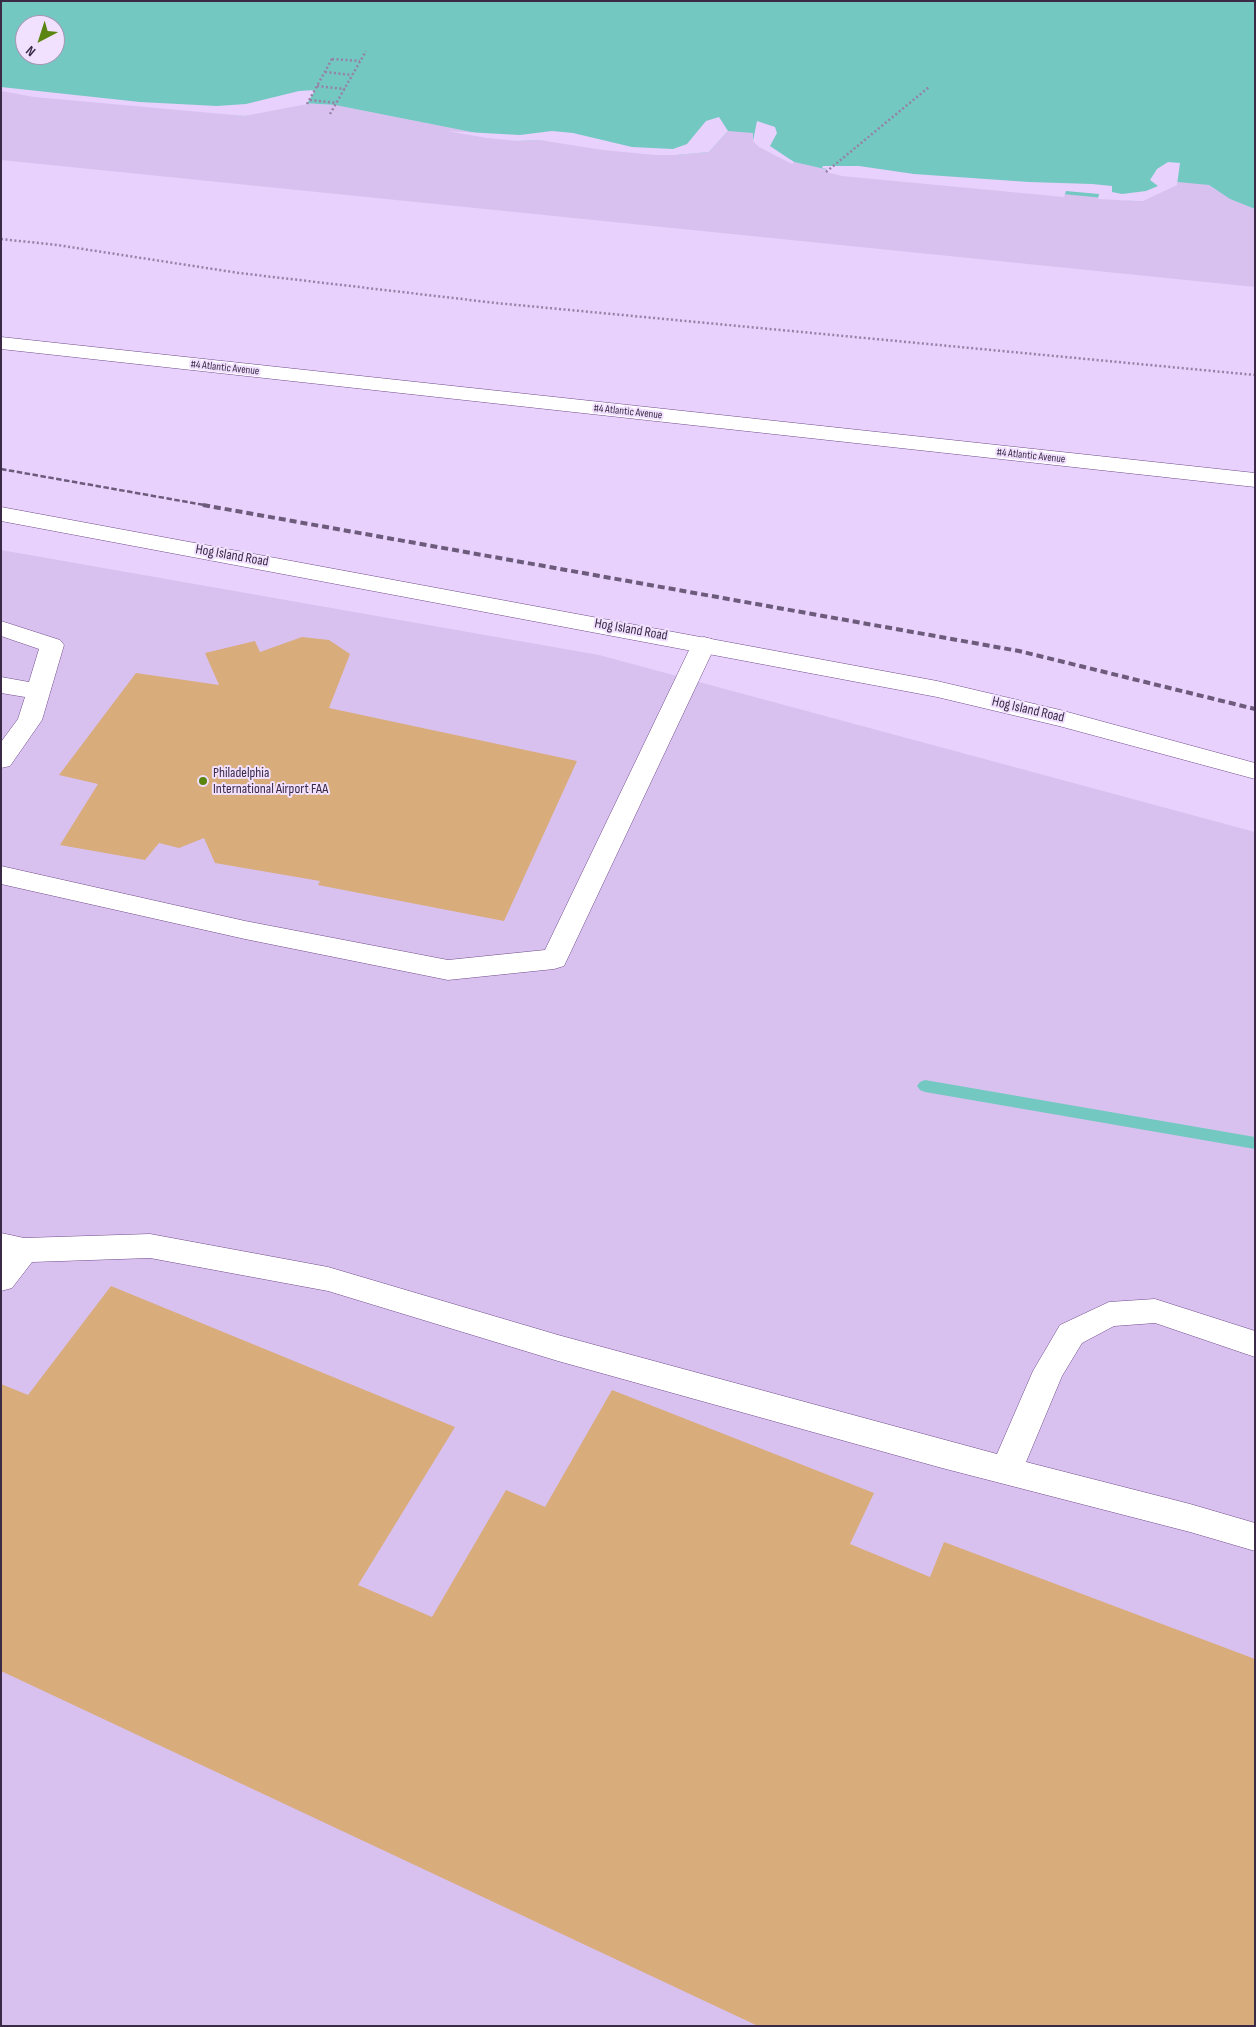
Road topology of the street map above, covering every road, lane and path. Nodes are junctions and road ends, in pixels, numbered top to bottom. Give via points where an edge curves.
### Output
1 (366, 50) dead end
2 (360, 61) junction
3 (325, 72) junction
4 (352, 75) junction
5 (317, 86) junction
6 (928, 87) dead end
7 (345, 89) junction
8 (310, 100) junction
9 (336, 103) junction
10 (307, 104) dead end
11 (330, 114) dead end
12 (826, 172) dead end
13 (1, 239) edge
14 (1, 343) edge
15 (1255, 375) edge
16 (1255, 480) edge
17 (1, 514) edge
18 (1, 628) edge
19 (704, 644) junction
20 (1, 685) edge
21 (38, 692) junction
22 (1, 760) edge
23 (1255, 771) edge
24 (1, 875) edge
25 (12, 1247) edge
26 (1, 1279) edge
27 (1255, 1344) edge
28 (1006, 1470) junction
29 (1255, 1538) edge

1 - 2 path
2 - 3 path via 332,58
2 - 4 path
3 - 4 path
3 - 5 path
4 - 7 path
5 - 7 path
5 - 8 path
6 - 12 path
7 - 9 path
8 - 9 path
8 - 10 path
9 - 11 path
13 - 15 path via 239,273 496,303
14 - 16 street, #4 Atlantic Avenue
17 - 19 street, Hog Island Road
18 - 21 street via 52,645
19 - 23 street, Hog Island Road via 937,689
19 - 24 street via 554,959 448,970 245,930
20 - 21 street
21 - 22 street via 30,720
25 - 26 street
25 - 28 street via 150,1246 328,1279 558,1348
27 - 28 street via 1155,1311 1109,1314 1071,1334 1048,1371
28 - 29 street

